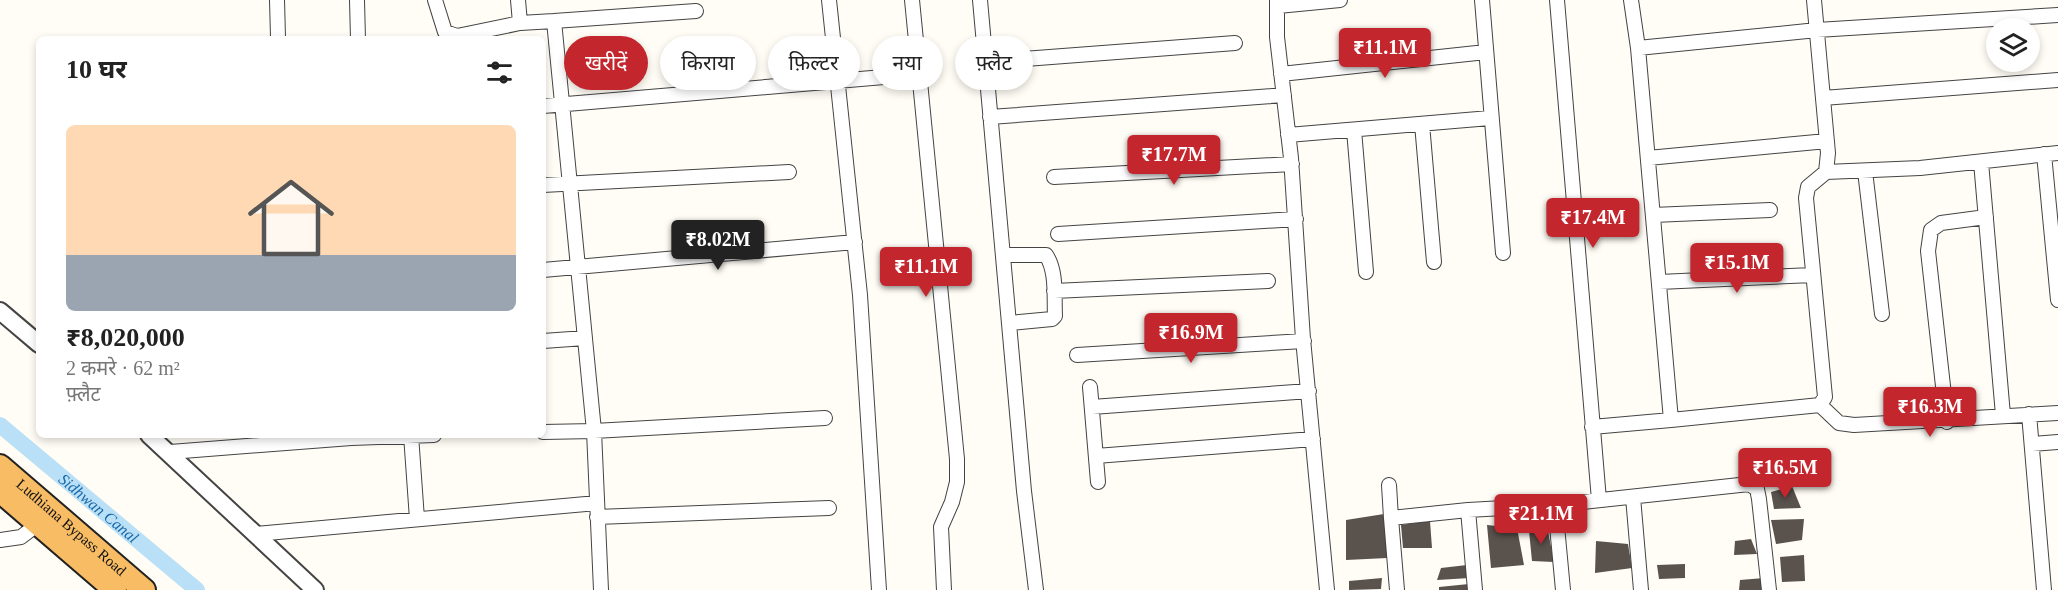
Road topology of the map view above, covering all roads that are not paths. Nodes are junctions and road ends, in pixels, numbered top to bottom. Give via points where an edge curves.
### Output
1 (277, 0) edge
2 (357, 0) edge
3 (435, 0) edge
4 (518, 0) edge
5 (829, 0) edge
6 (912, 0) edge
7 (980, 0) edge
8 (1340, 0) edge
9 (1482, 0) edge
10 (1557, 0) edge
11 (1631, 0) edge
12 (1814, 0) edge
13 (1278, 3) edge
14 (696, 11) dead end
15 (2058, 15) edge
16 (555, 21) junction
17 (520, 23) junction
18 (1817, 30) junction
19 (278, 36) edge
20 (358, 36) edge
21 (833, 36) edge
22 (915, 36) edge
23 (983, 36) edge
24 (1235, 43) dead end
25 (1638, 48) junction
26 (1486, 52) junction
27 (1033, 58) edge
28 (1281, 74) junction
29 (2058, 80) edge
30 (768, 87) edge
31 (839, 90) edge
32 (921, 90) edge
33 (988, 90) edge
34 (1284, 95) junction
35 (1823, 98) junction
36 (563, 104) junction
37 (546, 106) edge
38 (990, 117) junction
39 (1490, 118) junction
40 (1422, 124) junction
41 (1354, 130) junction
42 (1288, 135) junction
43 (1827, 141) junction
44 (2051, 153) edge
45 (1648, 158) junction
46 (1981, 162) junction
47 (1292, 164) junction
48 (1865, 171) junction
49 (789, 172) dead end
50 (1826, 172) junction
51 (1054, 177) dead end
52 (570, 183) junction
53 (546, 184) edge
54 (1770, 210) dead end
55 (1653, 215) junction
56 (1986, 216) junction
57 (1296, 219) junction
58 (1058, 234) dead end
59 (855, 242) junction
60 (1503, 254) dead end
61 (1003, 255) junction
62 (1434, 262) dead end
63 (578, 268) junction
64 (546, 270) edge
65 (1366, 272) dead end
66 (1813, 275) junction
67 (1268, 281) dead end
68 (1659, 282) junction
69 (1054, 291) junction
70 (2058, 300) edge
71 (0, 311) edge
72 (1882, 314) dead end
73 (1009, 324) junction
74 (35, 337) edge
75 (585, 338) junction
76 (546, 341) edge
77 (1304, 341) junction
78 (1077, 355) dead end
79 (1090, 387) dead end
80 (1309, 391) junction
81 (1820, 405) junction
82 (1092, 407) junction
83 (2058, 413) edge
84 (2029, 414) junction
85 (2003, 415) junction
86 (825, 418) dead end
87 (1671, 420) junction
88 (1947, 422) junction
89 (1592, 427) junction
90 (594, 430) junction
91 (546, 432) edge
92 (153, 438) edge
93 (368, 438) edge
94 (411, 438) edge
95 (1313, 439) junction
96 (2058, 442) edge
97 (2032, 444) junction
98 (170, 452) junction
99 (1096, 456) junction
100 (0, 466) edge
101 (1098, 482) dead end
102 (1389, 485) dead end
103 (0, 491) edge
104 (1633, 497) junction
105 (1599, 500) junction
106 (1555, 505) junction
107 (829, 508) dead end
108 (597, 510) junction
109 (1468, 510) junction
110 (1391, 518) junction
111 (417, 519) junction
112 (38, 524) junction
113 (256, 534) junction
114 (0, 540) edge
115 (115, 590) edge
116 (144, 590) edge
117 (315, 590) edge
118 (601, 590) edge
119 (879, 590) edge
120 (944, 590) edge
121 (1036, 590) edge
122 (1327, 590) edge
123 (1397, 590) edge
124 (1475, 590) edge
125 (1563, 590) edge
126 (1641, 590) edge
127 (1769, 590) edge
128 (2044, 590) edge

1 - 19 street
2 - 20 street
3 - 17 street via 445,32 457,36
4 - 17 street
5 - 21 street
6 - 22 street
7 - 23 street
8 - 13 street
9 - 26 street
10 - 89 street
11 - 25 street
12 - 18 street
13 - 28 street
14 - 16 street
15 - 18 street
16 - 17 street
16 - 36 street
18 - 25 street
18 - 35 street
24 - 27 street
25 - 45 street
26 - 28 street
26 - 39 street
28 - 34 street
29 - 35 street
30 - 36 street
31 - 59 street
32 - 120 street via 957,459 957,482 941,527
33 - 38 street
34 - 38 street
34 - 42 street
35 - 43 street
36 - 37 street
36 - 52 street
38 - 61 street
39 - 40 street
39 - 60 street
40 - 41 street
40 - 62 street
41 - 42 street
41 - 65 street
42 - 47 street
43 - 45 street
43 - 50 street
44 - 46 street
44 - 70 street
45 - 55 street
46 - 48 street
46 - 56 street
47 - 51 street
47 - 57 street
48 - 50 street
48 - 72 street
49 - 52 street
50 - 66 street via 1808,187 1806,198
52 - 53 street
52 - 63 street
54 - 55 street
55 - 68 street
56 - 85 street
56 - 88 street via 1941,223 1931,230 1928,250
57 - 58 street
57 - 77 street
59 - 63 street
59 - 119 street
61 - 69 street via 1046,255 1051,262
61 - 73 street
63 - 64 street
63 - 75 street
66 - 68 street
66 - 81 street via 1825,397
67 - 69 street
68 - 87 street
69 - 73 street via 1052,319
71 - 74 street
73 - 121 street
75 - 76 street
75 - 90 street
77 - 78 street
77 - 80 street
79 - 82 street
80 - 82 street
80 - 95 street
81 - 87 street
81 - 88 street via 1839,423
82 - 99 street
83 - 84 street
84 - 85 street
84 - 97 street
85 - 88 street
86 - 90 street
87 - 89 street
89 - 105 street
90 - 91 street
90 - 108 street
92 - 98 street
93 - 98 street
94 - 111 street
95 - 99 street
95 - 122 street
96 - 97 street
97 - 128 street
98 - 113 street
99 - 101 street
100 - 116 highway, Ludhiana Bypass Road
102 - 110 street
103 - 112 highway, Ludhiana Bypass Road
104 - 105 street
104 - 126 street
104 - 127 street via 1749,484 1757,489
105 - 106 street
106 - 109 street
106 - 125 street
107 - 108 street
108 - 111 street
108 - 118 street
109 - 110 street
109 - 124 street
110 - 123 street
111 - 113 street
112 - 114 street via 21,537
112 - 115 highway, Ludhiana Bypass Road
113 - 117 street

